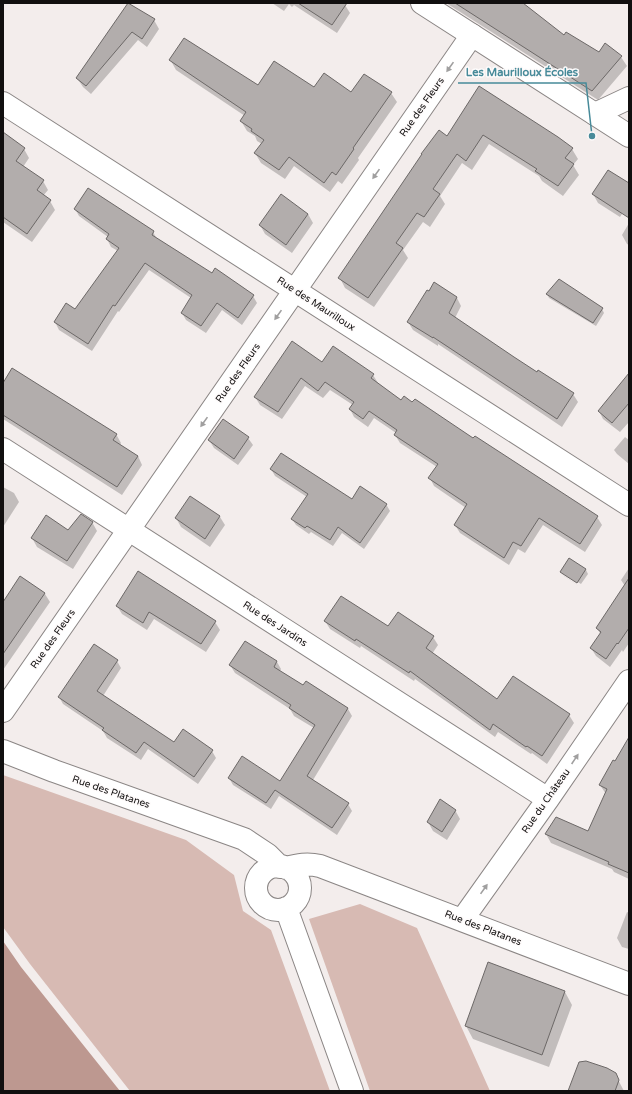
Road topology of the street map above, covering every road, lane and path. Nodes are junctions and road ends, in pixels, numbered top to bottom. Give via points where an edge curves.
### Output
1 (422, 3) edge
2 (472, 35) junction
3 (629, 98) edge
4 (3, 103) edge
5 (595, 114) junction
6 (629, 136) edge
7 (295, 290) junction
8 (3, 450) edge
9 (629, 505) edge
10 (129, 530) junction
11 (629, 681) edge
12 (3, 711) edge
13 (3, 751) edge
14 (548, 800) junction
15 (221, 830) junction
16 (283, 867) junction
17 (338, 872) junction
18 (259, 877) junction
19 (293, 900) junction
20 (462, 920) junction
21 (629, 984) edge
22 (352, 1091) edge

1 - 2 street
2 - 5 street
2 -> 7 street, Rue des Fleurs
3 - 5 street
4 - 7 street, Rue des Maurilloux
5 - 6 street
7 - 9 street, Rue des Maurilloux
7 -> 10 street, Rue des Fleurs
8 - 10 street, Rue des Jardins
10 - 12 street, Rue des Fleurs
10 - 14 street, Rue des Jardins
14 -> 11 street, Rue du Château
13 - 15 street, Rue des Platanes
20 -> 14 street, Rue du Château
15 - 16 street, Rue des Platanes via 244,839
15 - 18 street, Rue des Platanes via 249,858
16 - 17 street, Rue des Platanes via 311,864
16 - 18 street, Rue des Platanes via 268,869
16 - 19 street, Rue des Platanes via 292,872 299,884
17 - 19 street via 311,882
17 - 20 street, Rue des Platanes
18 - 19 street via 256,890 261,903 273,910
19 - 22 street, Rue des Platanes
20 - 21 street, Rue des Platanes

